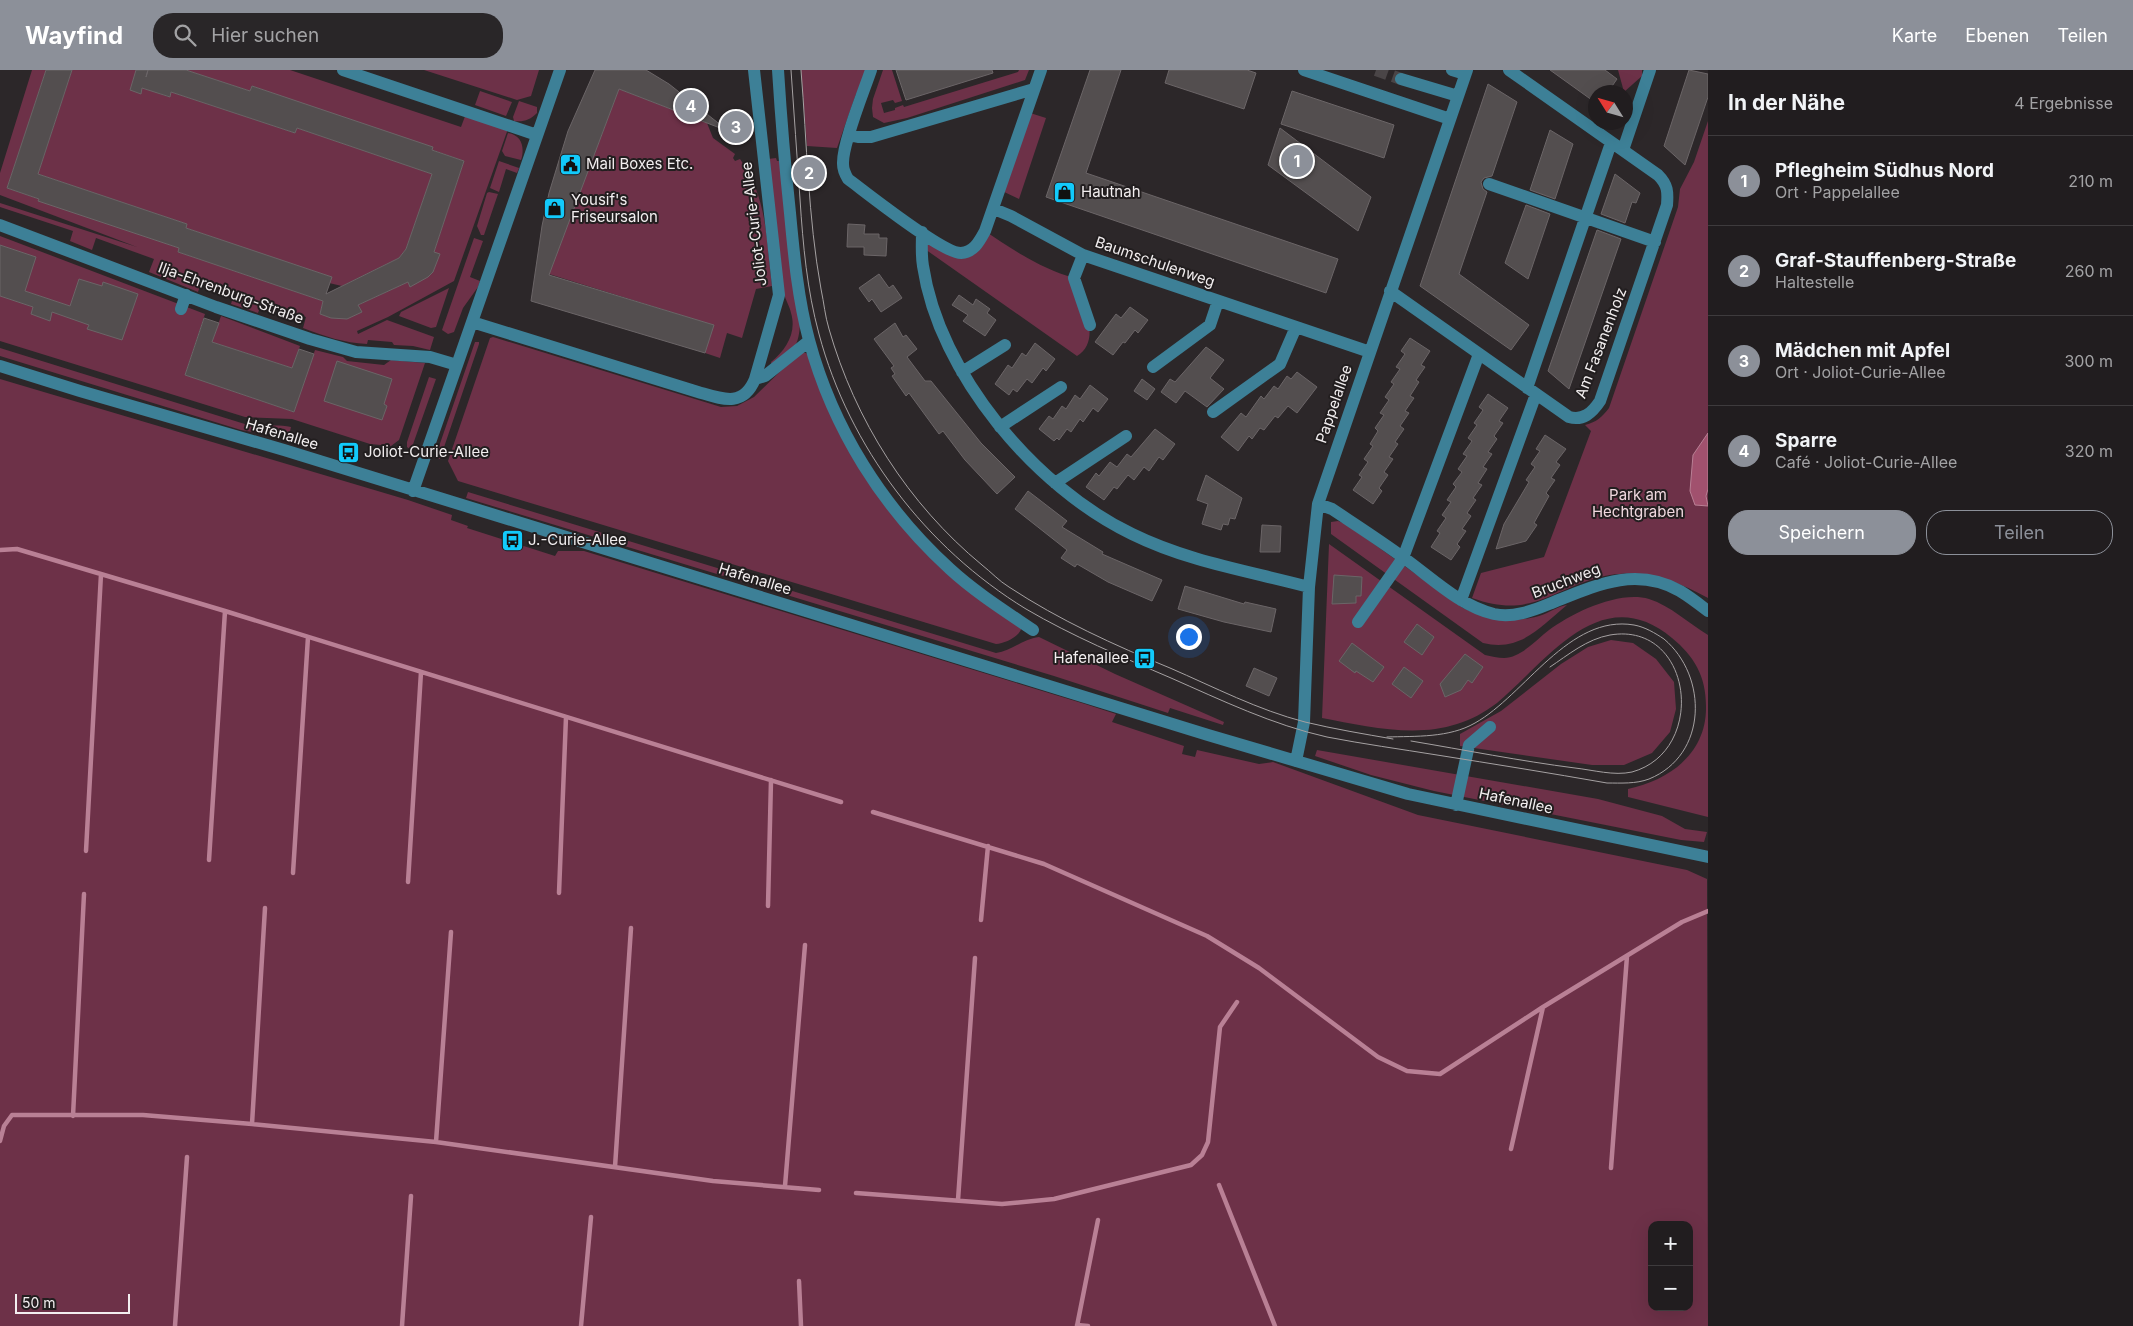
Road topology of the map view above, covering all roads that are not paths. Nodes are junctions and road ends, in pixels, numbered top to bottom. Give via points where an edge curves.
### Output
1 (343, 70) edge
2 (560, 70) edge
3 (754, 70) edge
4 (778, 70) edge
5 (870, 70) edge
6 (1041, 70) edge
7 (1304, 70) edge
8 (1452, 70) edge
9 (1509, 70) edge
10 (1650, 70) edge
11 (1466, 72) edge
12 (1401, 79) tunnel mouth
13 (1034, 89) junction
14 (1458, 96) junction
15 (1450, 119) junction
16 (537, 135) junction
17 (849, 135) junction
18 (1611, 142) junction
19 (1623, 150) junction
20 (1489, 184) dead end
21 (994, 209) junction
22 (1585, 219) junction
23 (0, 225) edge
24 (922, 232) junction
25 (1655, 242) junction
26 (1082, 255) junction
27 (1390, 291) junction
28 (186, 295) junction
29 (1218, 301) junction
30 (181, 309) dead end
31 (472, 322) junction
32 (1090, 325) dead end
33 (1296, 327) junction
34 (809, 341) junction
35 (1005, 345) dead end
36 (1370, 352) junction
37 (1479, 354) junction
38 (457, 365) junction
39 (0, 366) edge
40 (1152, 367) dead end
41 (962, 372) junction
42 (755, 379) junction
43 (1061, 387) dead end
44 (1531, 390) junction
45 (1213, 412) dead end
46 (1000, 427) junction
47 (1126, 436) dead end
48 (1054, 483) junction
49 (413, 491) junction
50 (1318, 504) junction
51 (1403, 558) junction
52 (1309, 587) junction
53 (1461, 600) junction
54 (1708, 611) edge
55 (1358, 622) dead end
56 (1032, 630) dead end
57 (1490, 727) dead end
58 (1296, 761) junction
59 (1456, 805) junction
60 (1708, 857) edge

1 - 16 street
2 - 16 street
3 - 42 street, Joliot-Curie-Allee via 779,295
4 - 34 street via 799,297
5 - 17 street
6 - 13 street
7 - 15 street
8 - 11 street
9 - 18 street, Am Fasanenholz
10 - 19 street
11 - 14 street, Pappelallee
12 - 14 street
13 - 17 street via 871,137
13 - 21 street
14 - 15 street, Pappelallee
15 - 27 street, Pappelallee
16 - 31 street
17 - 24 street via 843,162 848,179
18 - 19 street, Am Fasanenholz
18 - 22 street
19 - 25 street, Am Fasanenholz via 1658,175 1668,191
20 - 22 street
21 - 24 street via 981,239 969,251 948,250
21 - 26 street, Baumschulenweg
22 - 25 street
22 - 44 street
23 - 28 street, Ilja-Ehrenburg-Straße
24 - 41 street via 923,266 931,299
25 - 44 street, Am Fasanenholz via 1595,409 1577,419 1569,417
26 - 29 street, Baumschulenweg
26 - 32 street, Baumschulenweg via 1074,278
27 - 36 street, Pappelallee
27 - 37 street, Am Fasanenholz
28 - 30 street
28 - 38 street, Ilja-Ehrenburg-Straße via 356,352 430,357
29 - 33 street, Baumschulenweg
29 - 40 street, Baumschulenweg via 1210,325
31 - 38 street
31 - 42 street, Joliot-Curie-Allee via 730,400 742,397 752,389
33 - 36 street, Baumschulenweg
33 - 45 street via 1280,364
34 - 42 street via 765,376
34 - 56 street via 827,395 850,442 888,502 952,570
35 - 41 street
36 - 50 street, Pappelallee
37 - 44 street, Am Fasanenholz
37 - 51 street
38 - 49 street
39 - 49 street, Hafenallee
41 - 46 street
43 - 46 street
44 - 53 street
46 - 48 street
47 - 48 street
48 - 52 street via 1106,520 1182,555
49 - 58 street, Hafenallee
50 - 51 street, Bruchweg via 1332,509
50 - 52 street, Pappelallee
51 - 53 street, Bruchweg
51 - 55 street
52 - 58 street, Pappelallee via 1304,722
53 - 54 street, Bruchweg via 1496,614 1516,615 1608,581 1623,579 1664,585
57 - 59 street via 1469,745
58 - 59 street, Hafenallee
59 - 60 street, Hafenallee

